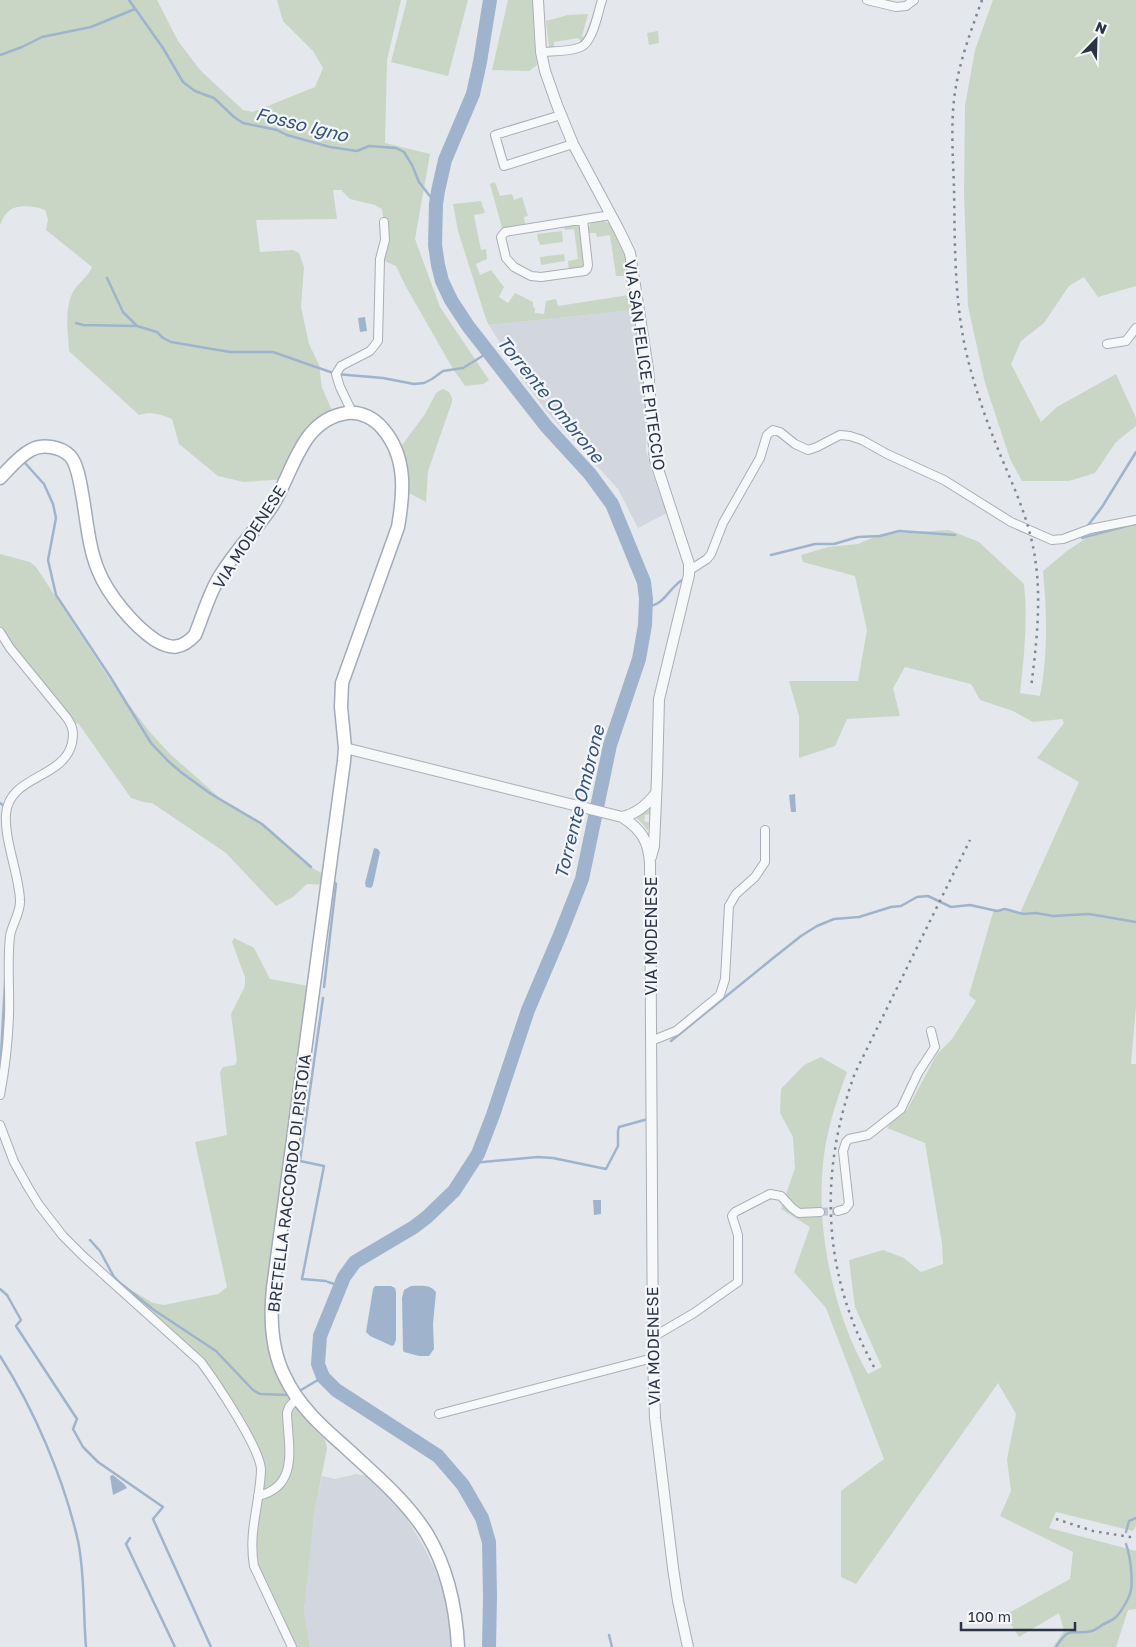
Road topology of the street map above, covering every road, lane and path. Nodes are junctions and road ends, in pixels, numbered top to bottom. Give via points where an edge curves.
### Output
1 (538, 0) edge
2 (602, 0) edge
3 (867, 0) edge
4 (914, 0) edge
5 (541, 52) junction
6 (561, 115) junction
7 (573, 144) junction
8 (611, 215) junction
9 (583, 220) junction
10 (384, 222) dead end
11 (1136, 328) edge
12 (1107, 344) dead end
13 (352, 412) junction
14 (0, 478) edge
15 (1136, 520) edge
16 (690, 570) junction
17 (0, 632) edge
18 (345, 748) junction
19 (656, 793) junction
20 (617, 816) junction
21 (765, 830) dead end
22 (650, 861) junction
23 (10, 943) junction
24 (0, 946) edge
25 (931, 1031) dead end
26 (651, 1041) junction
27 (0, 1095) edge
28 (0, 1125) edge
29 (838, 1211) dead end
30 (820, 1212) tunnel mouth
31 (653, 1337) junction
32 (653, 1358) junction
33 (297, 1398) junction
34 (439, 1414) dead end
35 (258, 1496) junction
36 (292, 1647) edge
37 (458, 1647) edge
38 (688, 1647) edge

1 - 5 street, VIA SAN FELICE E PITECCIO
2 - 5 street via 586,44
3 - 4 street via 896,7 906,6
5 - 6 street, VIA SAN FELICE E PITECCIO
6 - 7 street, VIA SAN FELICE E PITECCIO
6 - 7 street via 495,135 504,166
7 - 8 street, VIA SAN FELICE E PITECCIO
8 - 9 street
8 - 16 street, VIA SAN FELICE E PITECCIO via 626,244 632,265 648,369 654,460
9 - 9 street via 504,232 501,238 505,255 514,267 534,277 585,271 588,265
10 - 13 street via 378,341 370,351 341,366 336,374
11 - 12 street via 1126,341
13 - 14 main road, VIA MODENESE via 334,415 307,438 271,507 219,577 195,635 188,643 176,647 164,646 152,638 112,596 91,548 78,473 70,456 42,446 24,454
13 - 18 main road via 378,422 388,434 397,449 402,486 398,526 342,683
15 - 16 street via 1090,528 1056,541 1012,522 944,480 862,440 840,435 808,450 772,430 723,523 711,554
16 - 19 street, VIA SAN FELICE E PITECCIO via 659,699
17 - 23 street via 74,731 63,761 23,786 7,807 20,899
18 - 20 street
18 - 33 main road, BRETELLA RACCORDO DI PISTOIA via 272,1301 272,1332 279,1364
19 - 20 street via 632,814
19 - 22 street, VIA SAN FELICE E PITECCIO via 654,846
20 - 22 street via 634,825 642,834
21 - 26 street via 765,862 729,906 725,979 720,995 676,1031
22 - 26 street, VIA MODENESE
23 - 24 street
23 - 27 street via 9,1017
25 - 29 street via 935,1046 901,1109 868,1135 846,1142 849,1204
26 - 31 street, VIA MODENESE
28 - 35 street via 14,1162 50,1220 83,1256 201,1362 259,1457
30 - 31 street via 799,1213 774,1194 761,1197 735,1212 732,1216 738,1235 738,1282
31 - 32 street, VIA MODENESE
32 - 34 street
32 - 38 street, VIA MODENESE via 655,1418 670,1549
33 - 35 street via 287,1413 287,1472 278,1488
33 - 37 main road, BRETELLA RACCORDO DI PISTOIA via 400,1500 426,1533 449,1585
35 - 36 street via 253,1526 254,1566

